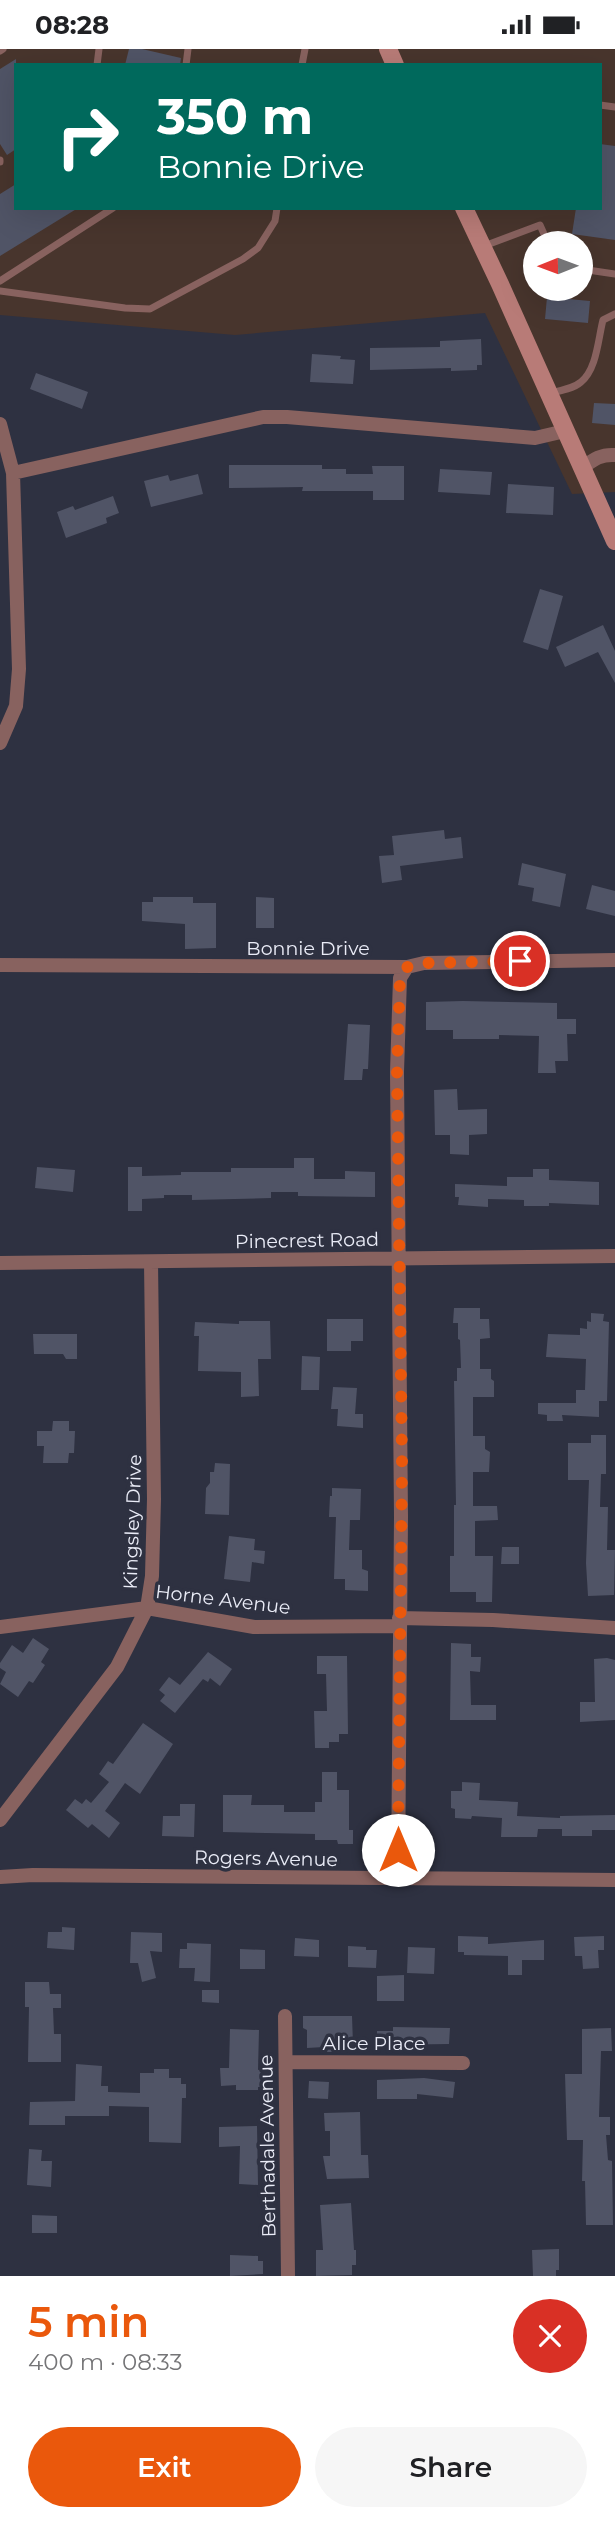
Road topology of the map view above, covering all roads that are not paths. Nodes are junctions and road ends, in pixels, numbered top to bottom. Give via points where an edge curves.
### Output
1 (110, 210) edge
2 (277, 210) edge
3 (465, 210) edge
4 (524, 231) edge
5 (543, 231) edge
6 (523, 232) edge
7 (483, 247) junction
8 (593, 271) edge
9 (615, 274) edge
10 (0, 281) edge
11 (0, 291) edge
12 (615, 314) edge
13 (549, 393) junction
14 (0, 424) edge
15 (565, 431) junction
16 (615, 455) edge
17 (582, 468) junction
18 (13, 473) junction
19 (615, 541) edge
20 (0, 743) edge
21 (615, 960) edge
22 (0, 965) edge
23 (407, 967) junction
24 (615, 1256) edge
25 (401, 1257) junction
26 (151, 1262) junction
27 (0, 1263) edge
28 (147, 1608) junction
29 (399, 1622) junction
30 (0, 1627) edge
31 (615, 1628) edge
32 (0, 1820) edge
33 (0, 1877) edge
34 (398, 1878) junction
35 (615, 1880) edge
36 (285, 2016) dead end
37 (286, 2062) junction
38 (463, 2063) dead end
39 (288, 2276) edge

1 - 10 lane
2 - 11 lane via 258,248 150,309
3 - 7 street
4 - 5 lane via 540,225
6 - 7 lane
7 - 13 street
8 - 9 lane
12 - 13 lane via 603,320 595,356 581,383
13 - 15 street
14 - 18 street
15 - 17 street
15 - 18 street via 535,438 263,417
16 - 17 street via 605,454
17 - 19 street
18 - 20 street via 19,669 16,706
21 - 23 street, Bonnie Drive
22 - 23 street, Bonnie Drive
23 - 25 street via 400,978 397,1072
24 - 25 street, Pinecrest Road
25 - 26 street, Pinecrest Road
25 - 29 street
26 - 27 street, Pinecrest Road
26 - 28 street, Kingsley Drive via 154,1499
28 - 29 street, Horne Avenue via 254,1627
28 - 30 street, Horne Avenue
28 - 32 street, Kingsley Drive via 117,1667
29 - 31 street, Horne Avenue via 493,1620
29 - 34 street
33 - 34 street, Rogers Avenue
34 - 35 street, Rogers Avenue
36 - 37 street, Berthadale Avenue
37 - 38 street, Alice Place
37 - 39 street, Berthadale Avenue

